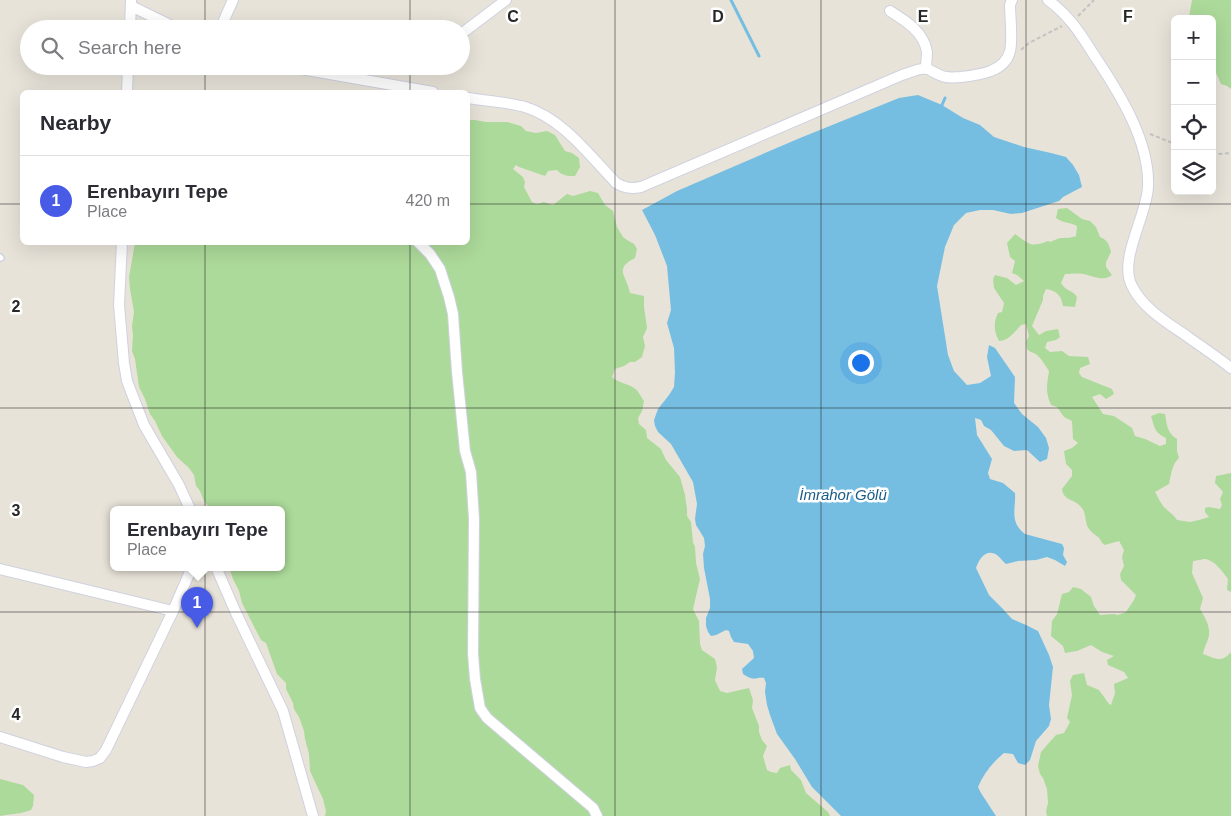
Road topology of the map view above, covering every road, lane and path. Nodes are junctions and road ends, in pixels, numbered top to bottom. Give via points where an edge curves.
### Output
1 (233, 0) edge
2 (506, 0) edge
3 (1012, 0) edge
4 (1048, 0) edge
5 (1094, 0) edge
6 (131, 3) edge
7 (890, 12) dead end
8 (130, 20) edge
9 (162, 20) edge
10 (224, 20) edge
11 (1072, 22) junction
12 (470, 27) edge
13 (1005, 62) junction
14 (926, 69) junction
15 (128, 75) edge
16 (333, 75) edge
17 (127, 90) edge
18 (422, 90) edge
19 (470, 98) edge
20 (1132, 121) junction
21 (1171, 142) edge
22 (1231, 153) edge
23 (1216, 154) edge
24 (122, 245) edge
25 (421, 245) edge
26 (1231, 368) edge
27 (189, 506) edge
28 (0, 569) edge
29 (190, 571) edge
30 (218, 571) edge
31 (173, 610) junction
32 (0, 737) edge
33 (313, 816) edge
34 (597, 816) edge

1 - 10 street
2 - 12 street
3 - 13 street via 1010,52
4 - 11 street
5 - 11 path
6 - 8 street
6 - 9 street
7 - 14 street via 914,28 921,37 926,51
11 - 13 path via 1029,43
11 - 20 street via 1111,80
13 - 14 street via 994,70 973,76 947,78
14 - 19 street via 902,75 631,188 616,183 571,136 540,113 524,107
15 - 17 street
16 - 18 street
20 - 21 path via 1146,132
20 - 26 street via 1147,166 1148,187 1128,271 1131,285 1143,302 1162,319
22 - 23 path
24 - 27 street via 118,305 127,381 144,426
25 - 34 street via 440,269 453,314 465,451 471,472 473,654 480,708 487,718 593,808
28 - 31 street
29 - 31 street
30 - 33 street via 283,711
31 - 32 street via 100,758 86,762

